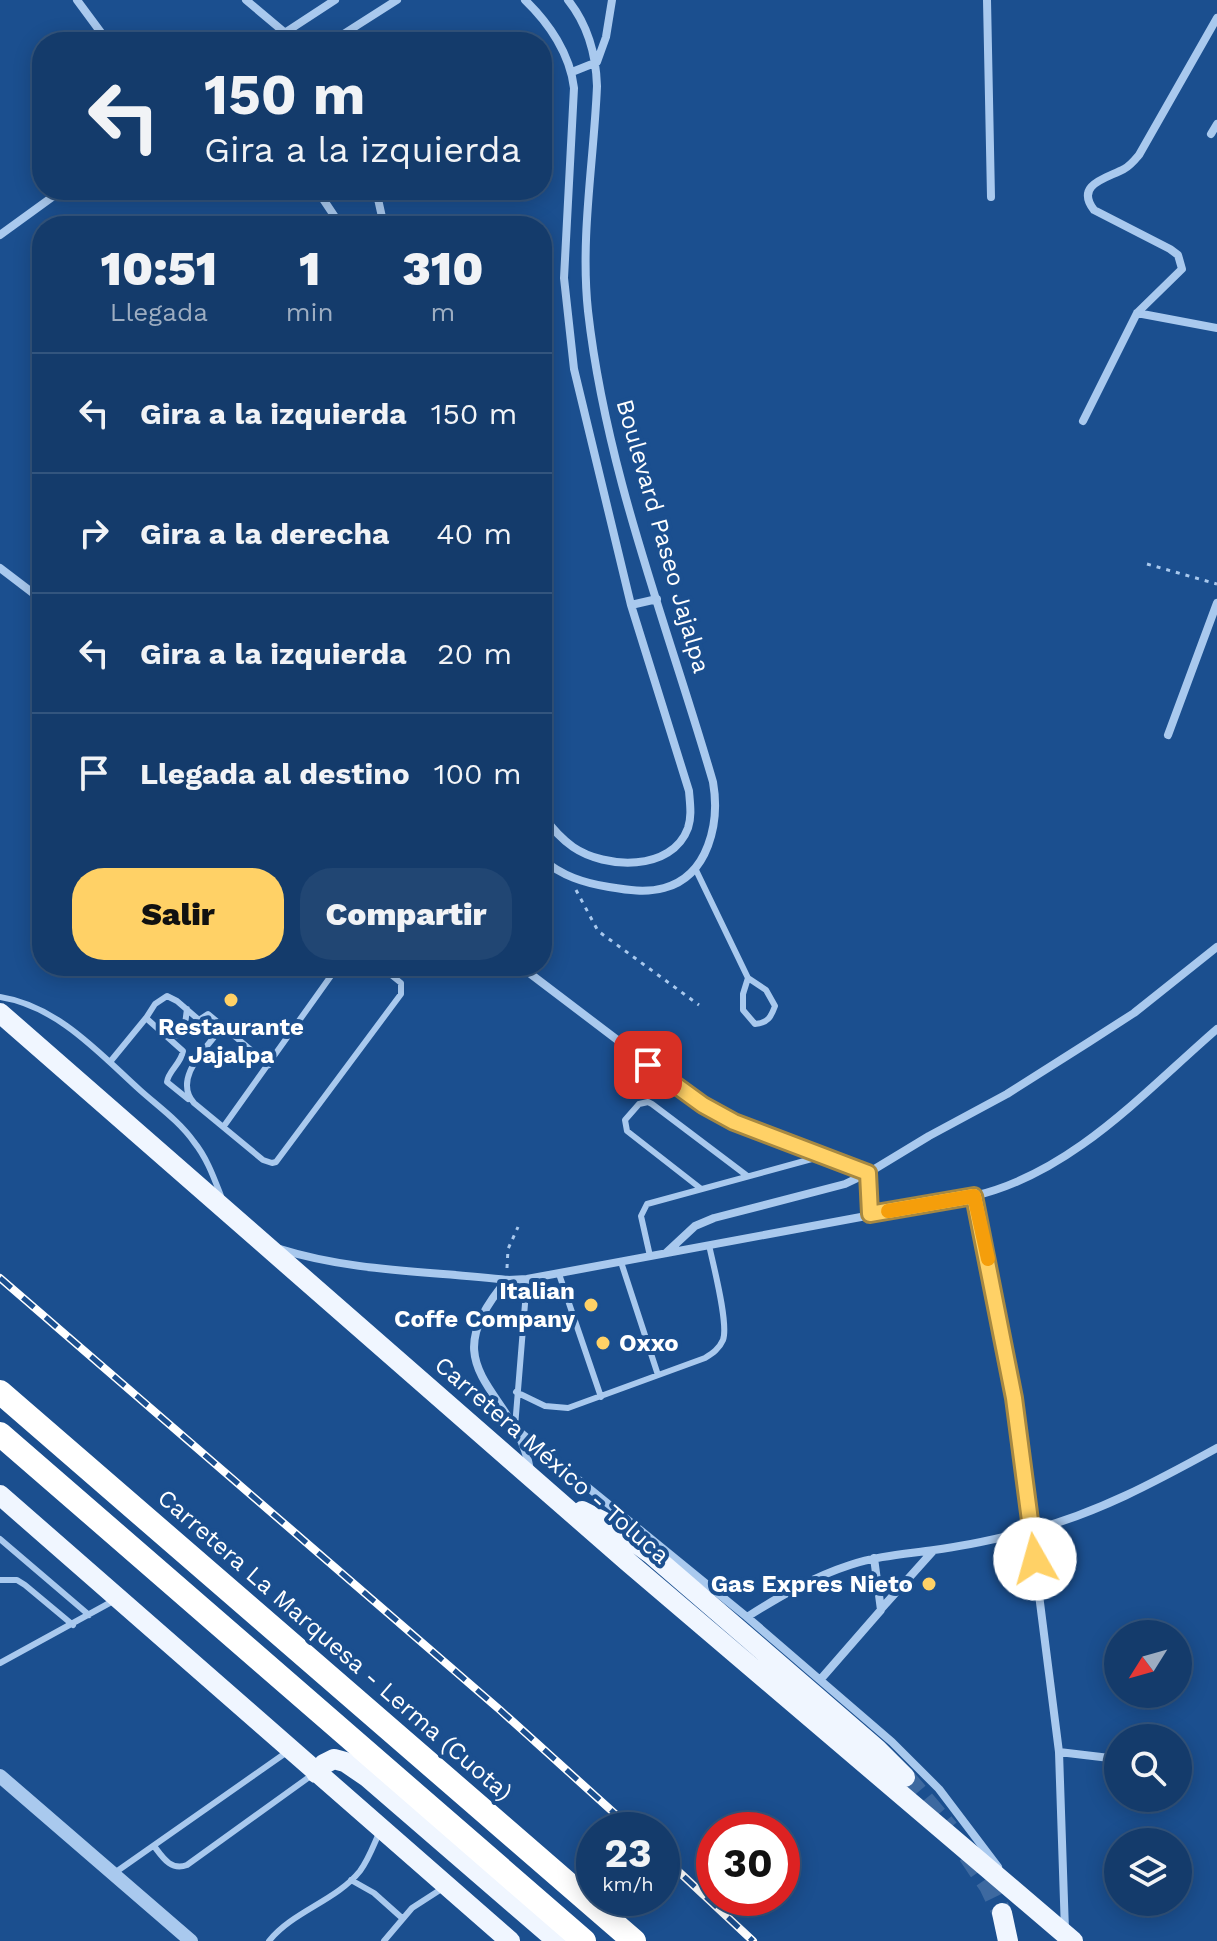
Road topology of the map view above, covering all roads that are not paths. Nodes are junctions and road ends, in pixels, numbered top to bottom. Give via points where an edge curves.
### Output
1 (77, 0) edge
2 (246, 0) edge
3 (335, 0) edge
4 (397, 0) edge
5 (525, 0) edge
6 (568, 0) edge
7 (612, 0) edge
8 (987, 0) edge
9 (1217, 18) edge
10 (101, 32) edge
11 (286, 32) joint
12 (347, 32) edge
13 (551, 32) edge
14 (552, 35) edge
15 (597, 62) junction
16 (572, 72) junction
17 (1217, 124) edge
18 (1211, 134) dead end
19 (991, 197) dead end
20 (47, 200) edge
21 (0, 235) edge
22 (1137, 313) junction
23 (1217, 328) edge
24 (1083, 421) dead end
25 (0, 568) edge
26 (32, 592) edge
27 (657, 599) junction
28 (1217, 603) edge
29 (631, 605) junction
30 (1168, 735) dead end
31 (552, 828) edge
32 (552, 866) edge
33 (695, 868) junction
34 (1217, 947) edge
35 (331, 976) edge
36 (392, 976) edge
37 (533, 976) edge
38 (748, 978) junction
39 (0, 997) edge
40 (187, 1009) junction
41 (0, 1013) edge
42 (146, 1018) junction
43 (222, 1027) junction
44 (1217, 1029) edge
45 (168, 1036) junction
46 (110, 1062) junction
47 (269, 1065) junction
48 (194, 1103) junction
49 (224, 1126) junction
50 (822, 1156) junction
51 (868, 1173) junction
52 (746, 1175) junction
53 (700, 1188) junction
54 (974, 1196) junction
55 (227, 1211) junction
56 (870, 1214) junction
57 (709, 1244) junction
58 (267, 1245) junction
59 (666, 1253) junction
60 (650, 1256) junction
61 (621, 1262) junction
62 (559, 1274) junction
63 (527, 1279) junction
64 (507, 1280) junction
65 (658, 1375) junction
66 (0, 1392) edge
67 (516, 1392) junction
68 (601, 1397) junction
69 (515, 1428) junction
70 (0, 1434) edge
71 (1217, 1448) edge
72 (530, 1475) junction
73 (0, 1495) edge
74 (568, 1508) junction
75 (589, 1515) junction
76 (639, 1527) junction
77 (1032, 1530) junction
78 (0, 1539) edge
79 (933, 1551) junction
80 (874, 1558) junction
81 (0, 1580) edge
82 (118, 1598) junction
83 (881, 1610) junction
84 (89, 1615) junction
85 (747, 1617) junction
86 (73, 1625) junction
87 (0, 1663) edge
88 (820, 1680) junction
89 (291, 1749) junction
90 (1059, 1752) junction
91 (1104, 1757) edge
92 (316, 1773) junction
93 (0, 1776) edge
94 (905, 1777) tunnel mouth
95 (381, 1828) junction
96 (154, 1846) junction
97 (113, 1874) junction
98 (351, 1880) junction
99 (447, 1885) junction
100 (1023, 1899) junction
101 (1002, 1913) tunnel mouth
102 (402, 1918) junction
103 (1069, 1938) edge
104 (191, 1941) edge
105 (269, 1941) edge
106 (384, 1941) edge
107 (510, 1941) edge
108 (557, 1941) edge
109 (584, 1941) edge
110 (634, 1941) edge
111 (1008, 1941) edge

1 - 10 street
2 - 11 street
3 - 11 street
4 - 12 street
5 - 13 street
6 - 15 street, Boulevard Paseo Jajalpa
7 - 15 street
8 - 19 street
9 - 22 street via 1134,162 1091,188 1094,210 1170,249 1182,262 1182,269
14 - 16 street
15 - 16 street
15 - 27 street, Boulevard Paseo Jajalpa via 588,311 616,454
16 - 29 street via 564,239 569,342
17 - 18 street
20 - 21 street
22 - 23 street
22 - 24 street
25 - 26 street
27 - 29 street
27 - 33 street, Boulevard Paseo Jajalpa via 716,801 711,838
28 - 30 street
29 - 31 street via 689,791 688,829 668,853 653,860 612,861 574,848
32 - 33 street via 586,884 648,891 682,880
33 - 38 lane
34 - 51 street via 1134,1013
35 - 47 lane
36 - 49 lane via 401,983 401,994 276,1162 263,1160
37 - 50 street via 703,1105
38 - 38 lane via 766,990 775,1006 763,1023 755,1024 743,1010
39 - 46 lane via 48,1014
40 - 42 lane via 167,996
40 - 43 lane via 199,1020 208,1014
40 - 45 lane via 184,1032
41 - 55 main road, Carretera México - Toluca
42 - 45 lane
42 - 46 lane
43 - 47 lane
43 - 48 lane via 186,1080
44 - 54 street via 1067,1156 1028,1179
45 - 48 lane via 183,1051 167,1082
46 - 55 lane via 195,1142
47 - 49 lane
48 - 49 lane
50 - 51 street
50 - 52 lane
51 - 56 street
51 - 59 street via 845,1184 714,1218 695,1226
52 - 53 lane
52 - 53 lane via 652,1104 639,1104 625,1120 627,1131
53 - 60 lane via 654,1200 643,1209
54 - 56 street
54 - 77 street via 1006,1356
55 - 58 main road, Carretera México - Toluca
56 - 57 street
57 - 59 street
57 - 65 lane via 725,1327 722,1343 705,1358
58 - 64 street via 334,1262
58 - 72 main road, Carretera México - Toluca
59 - 60 street
60 - 61 street
61 - 62 street
61 - 65 lane
62 - 63 street
62 - 68 lane
63 - 64 street
63 - 67 lane
64 - 69 street via 482,1312 474,1345 478,1370
65 - 68 lane
66 - 110 highway, Carretera La Marquesa - Lerma (Cuota)
67 - 68 lane via 556,1408
67 - 69 lane
69 - 72 street
69 - 76 street
70 - 109 highway
71 - 77 street via 1122,1498
72 - 74 main road, Carretera México - Toluca
73 - 82 main road
74 - 75 main road
74 - 100 main road, Carretera México - Toluca
75 - 76 main road
75 - 94 main road via 651,1554
76 - 85 street
77 - 79 street
77 - 90 street
78 - 84 lane
79 - 80 street
79 - 83 street
80 - 83 street
80 - 85 street via 813,1579
81 - 86 lane via 17,1580
82 - 84 lane
82 - 89 main road
83 - 88 street
84 - 86 lane
85 - 88 street
86 - 87 lane
88 - 100 street via 939,1789
89 - 92 main road
89 - 96 lane
90 - 91 street
90 - 103 street
92 - 95 main road
92 - 96 lane via 187,1865 170,1865
92 - 108 main road via 334,1759 367,1777
93 - 97 street
95 - 98 lane
95 - 99 main road
96 - 97 lane
97 - 104 street
98 - 102 lane
98 - 105 lane
99 - 102 lane
99 - 107 main road
100 - 103 main road, Carretera México - Toluca
101 - 111 main road
102 - 106 lane

